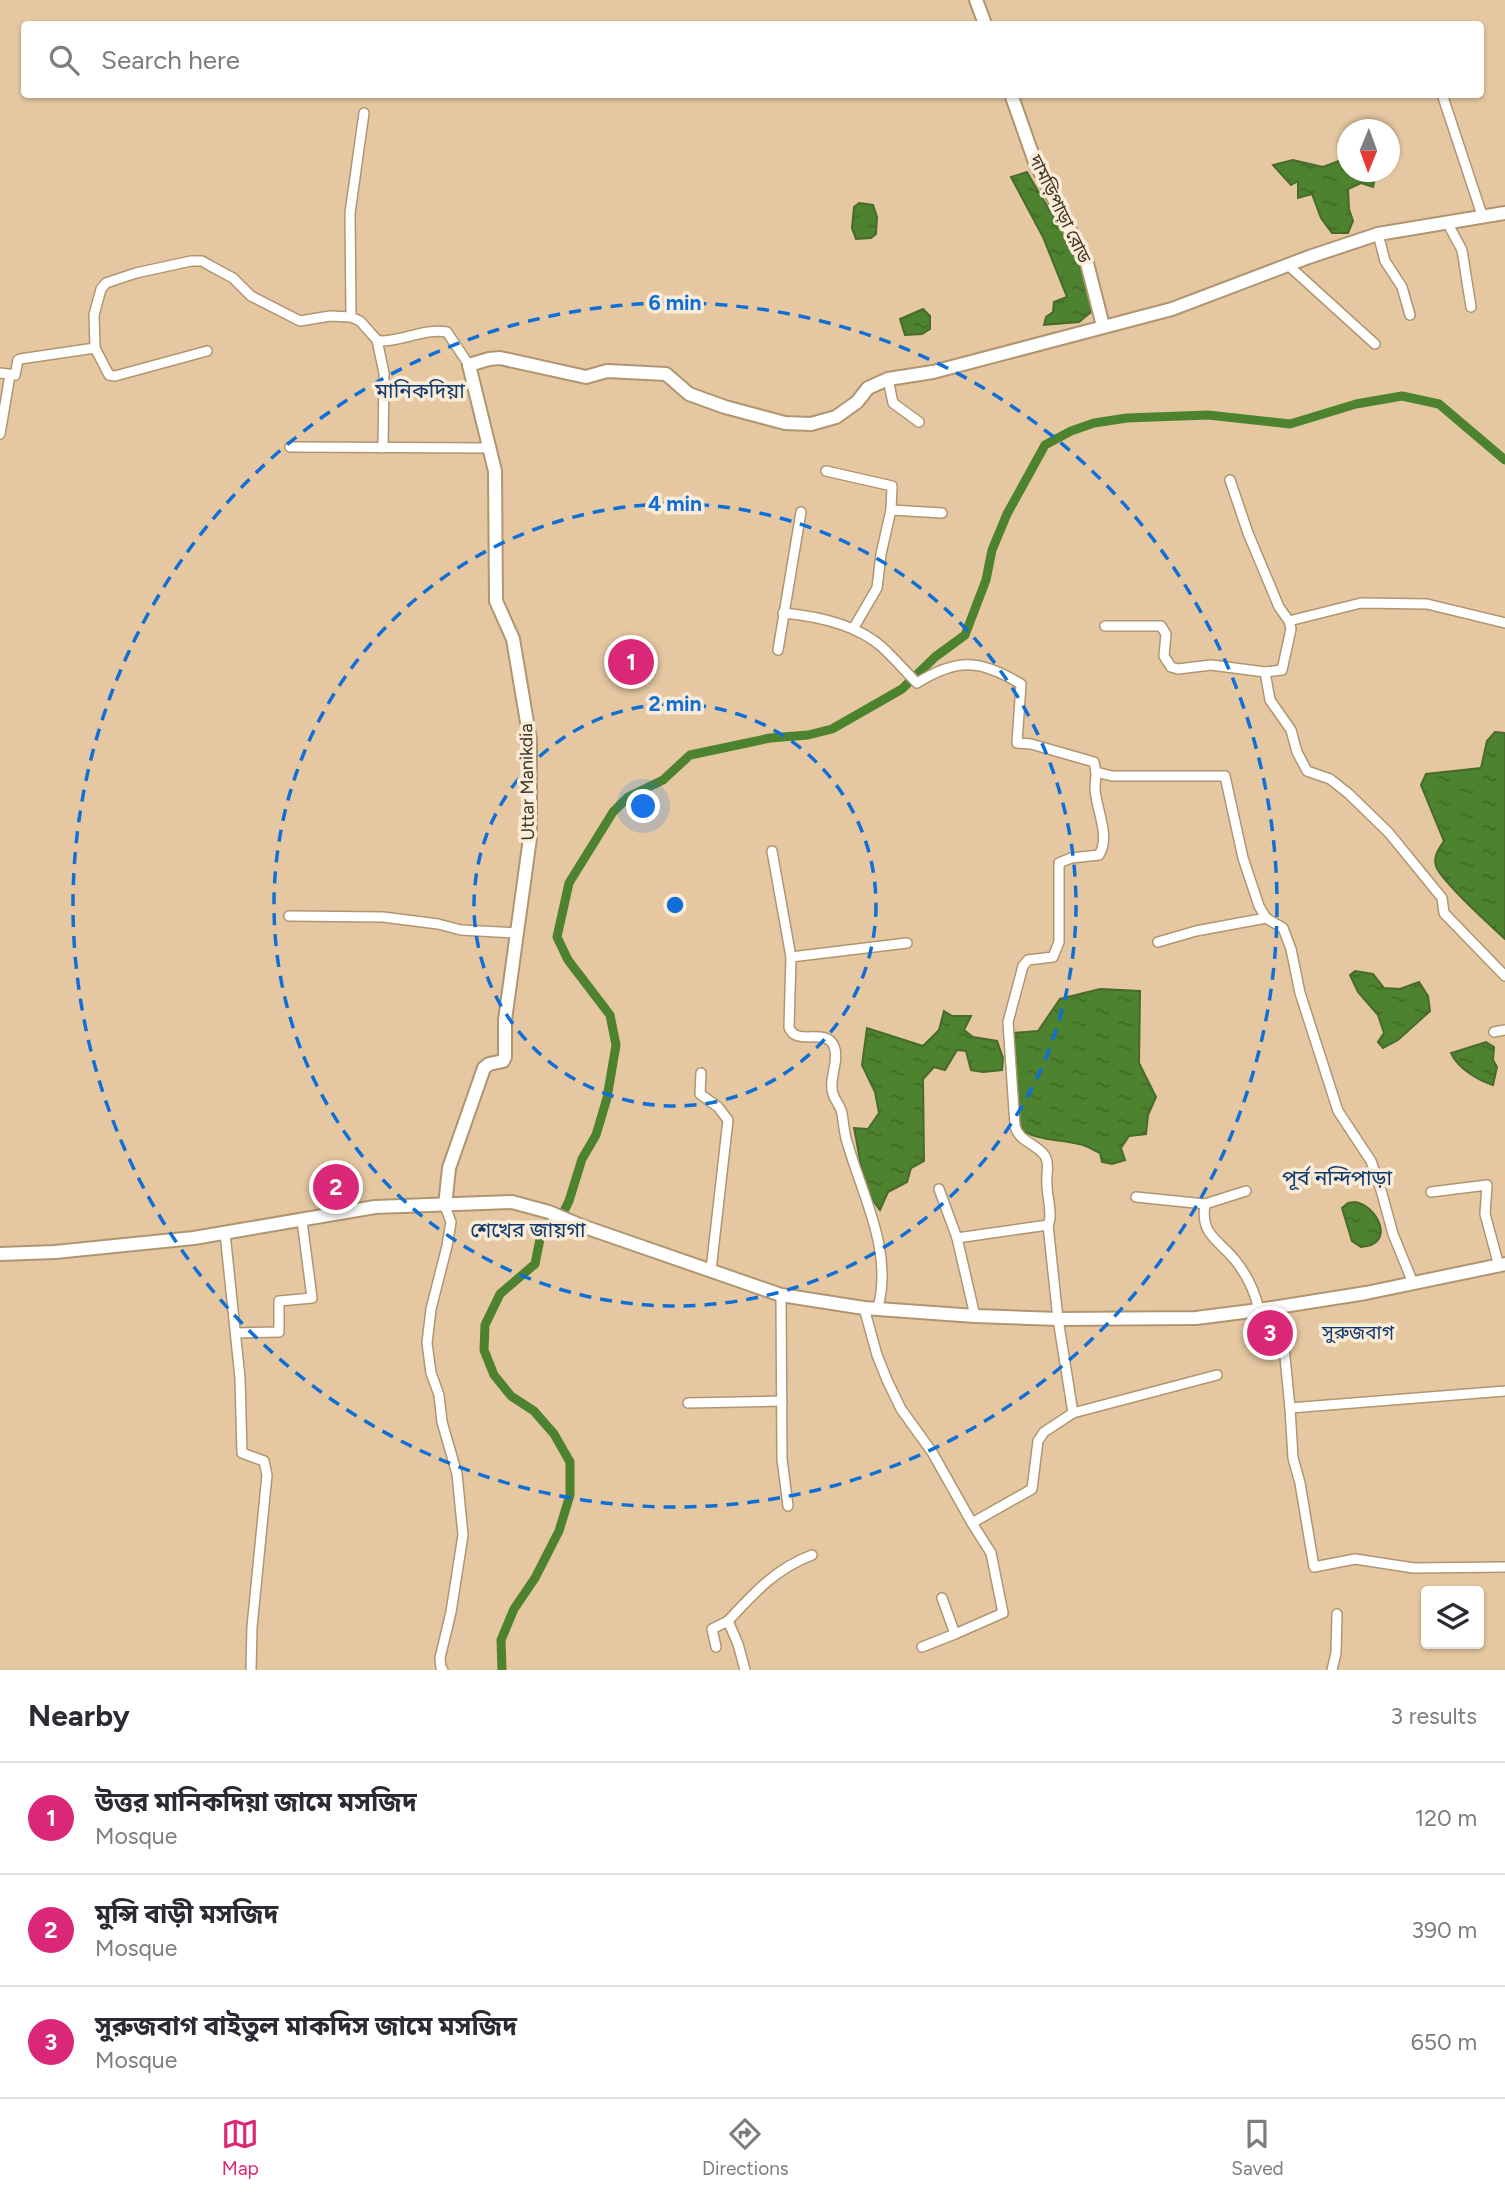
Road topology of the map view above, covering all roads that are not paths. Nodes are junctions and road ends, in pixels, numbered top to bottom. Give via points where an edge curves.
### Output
1 (976, 0) edge
2 (984, 21) edge
3 (1011, 98) edge
4 (1442, 98) edge
5 (364, 113) dead end
6 (1505, 213) edge
7 (1482, 215) junction
8 (1447, 222) junction
9 (1378, 234) junction
10 (1289, 266) junction
11 (1471, 307) dead end
12 (1410, 315) dead end
13 (351, 317) junction
14 (1103, 326) junction
15 (377, 340) junction
16 (1375, 344) dead end
17 (95, 348) junction
18 (207, 351) dead end
19 (469, 365) junction
20 (5, 374) edge
21 (888, 379) junction
22 (919, 422) dead end
23 (0, 434) edge
24 (290, 447) dead end
25 (383, 448) junction
26 (489, 448) junction
27 (827, 471) dead end
28 (1230, 480) dead end
29 (891, 510) junction
30 (801, 512) dead end
31 (942, 513) dead end
32 (783, 613) junction
33 (1289, 621) junction
34 (1505, 623) edge
35 (1105, 626) dead end
36 (853, 629) junction
37 (778, 650) dead end
38 (1265, 672) junction
39 (1096, 772) junction
40 (772, 851) dead end
41 (289, 916) dead end
42 (1266, 918) junction
43 (517, 933) junction
44 (1158, 942) dead end
45 (907, 943) dead end
46 (791, 957) junction
47 (1505, 976) edge
48 (1505, 1030) edge
49 (1494, 1032) dead end
50 (701, 1073) dead end
51 (939, 1189) dead end
52 (1246, 1191) dead end
53 (1431, 1192) dead end
54 (1136, 1197) dead end
55 (1205, 1204) junction
56 (444, 1206) junction
57 (302, 1221) junction
58 (1048, 1225) junction
59 (225, 1233) junction
60 (957, 1238) junction
61 (0, 1254) edge
62 (1502, 1265) edge
63 (711, 1270) junction
64 (1413, 1283) junction
65 (780, 1295) junction
66 (878, 1307) junction
67 (1280, 1307) junction
68 (864, 1308) junction
69 (1259, 1310) junction
70 (975, 1316) junction
71 (1058, 1319) junction
72 (236, 1333) junction
73 (1217, 1375) dead end
74 (1505, 1391) edge
75 (782, 1401) junction
76 (688, 1403) dead end
77 (1290, 1408) junction
78 (1073, 1413) junction
79 (789, 1506) dead end
80 (972, 1523) junction
81 (812, 1555) dead end
82 (1505, 1567) edge
83 (942, 1598) dead end
84 (1337, 1614) dead end
85 (728, 1621) junction
86 (955, 1634) junction
87 (716, 1647) dead end
88 (922, 1647) dead end
89 (251, 1670) edge
90 (443, 1670) edge
91 (745, 1670) edge
92 (1332, 1670) edge

1 - 2 main road
3 - 14 main road, দামড়িপাড়া রোড via 1035,162 1087,263
4 - 7 street
5 - 13 street via 350,213
6 - 7 main road
7 - 8 main road
8 - 9 main road
8 - 11 street via 1462,250
9 - 10 main road
9 - 12 street
10 - 14 main road via 1172,309
10 - 16 street
13 - 15 street
13 - 17 street via 300,321 251,296 233,278 202,261 191,261 106,283 94,315
14 - 21 main road via 933,372
15 - 19 street via 444,331
15 - 25 street via 384,373
17 - 18 street via 109,374 116,376
17 - 20 street via 20,359 15,375
19 - 21 main road via 500,359 586,377 607,372 666,374 689,394 785,423 811,424 836,417 867,388
19 - 26 main road, Uttar Manikdia
20 - 23 street
21 - 22 street via 893,402
24 - 25 street
25 - 26 street
26 - 43 main road, Uttar Manikdia via 496,484 496,601 513,639 530,740 530,838
27 - 29 street via 892,486
28 - 33 street via 1248,533
29 - 31 street
29 - 36 street via 877,588
30 - 32 street
32 - 36 street
32 - 37 street
33 - 34 street via 1361,603 1427,604
33 - 38 street via 1282,670
35 - 38 street via 1161,626 1166,634 1164,656 1171,667 1211,665
36 - 39 street via 880,645 917,683 971,663 1006,675 1021,684 1017,743 1094,762
38 - 47 street via 1270,700 1291,730 1307,771 1330,779 1390,833 1442,898 1444,913
39 - 42 street via 1112,776 1225,776 1244,858
39 - 58 street via 1102,849 1099,855 1059,863 1059,942 1053,957 1032,959 1023,966 1008,1022 1014,1126 1048,1161
40 - 46 street
41 - 43 street via 383,917 461,930
42 - 44 street
42 - 64 street via 1283,928 1338,1111 1371,1161 1392,1234
43 - 56 main road, Uttar Manikdia via 505,1020 505,1057 484,1068 449,1168
45 - 46 street
46 - 66 street via 791,1032 829,1040 836,1052 832,1091 842,1111 847,1145 876,1231 882,1279
48 - 49 street
50 - 63 street via 700,1094 728,1121
51 - 60 street
52 - 55 street
53 - 62 street via 1487,1185 1485,1214
54 - 55 street
55 - 69 street via 1205,1226 1236,1260
56 - 57 main road via 344,1210
56 - 63 main road via 512,1202
56 - 90 street via 451,1222 430,1309 427,1343 457,1474 463,1535 440,1658
57 - 59 main road
57 - 72 street via 313,1298 279,1301 279,1332
58 - 60 street
58 - 71 street
59 - 61 main road
59 - 72 street
60 - 70 street
62 - 64 main road
63 - 65 main road
64 - 67 main road
65 - 68 main road
65 - 75 street
66 - 68 main road
66 - 70 main road
67 - 69 main road
67 - 77 street
68 - 80 street via 877,1355 901,1409 932,1452
69 - 71 main road via 1196,1318
70 - 71 main road
71 - 78 street
72 - 89 street via 242,1454 264,1461 267,1475
73 - 78 street
74 - 77 street
75 - 76 street
75 - 79 street via 782,1459
77 - 82 street via 1293,1458 1314,1567 1355,1559 1415,1568
78 - 80 street via 1038,1441 1032,1489
80 - 86 street via 992,1553 1003,1612
81 - 85 street via 755,1589
83 - 86 street
84 - 92 street
85 - 87 street via 712,1629
85 - 91 street
86 - 88 street

